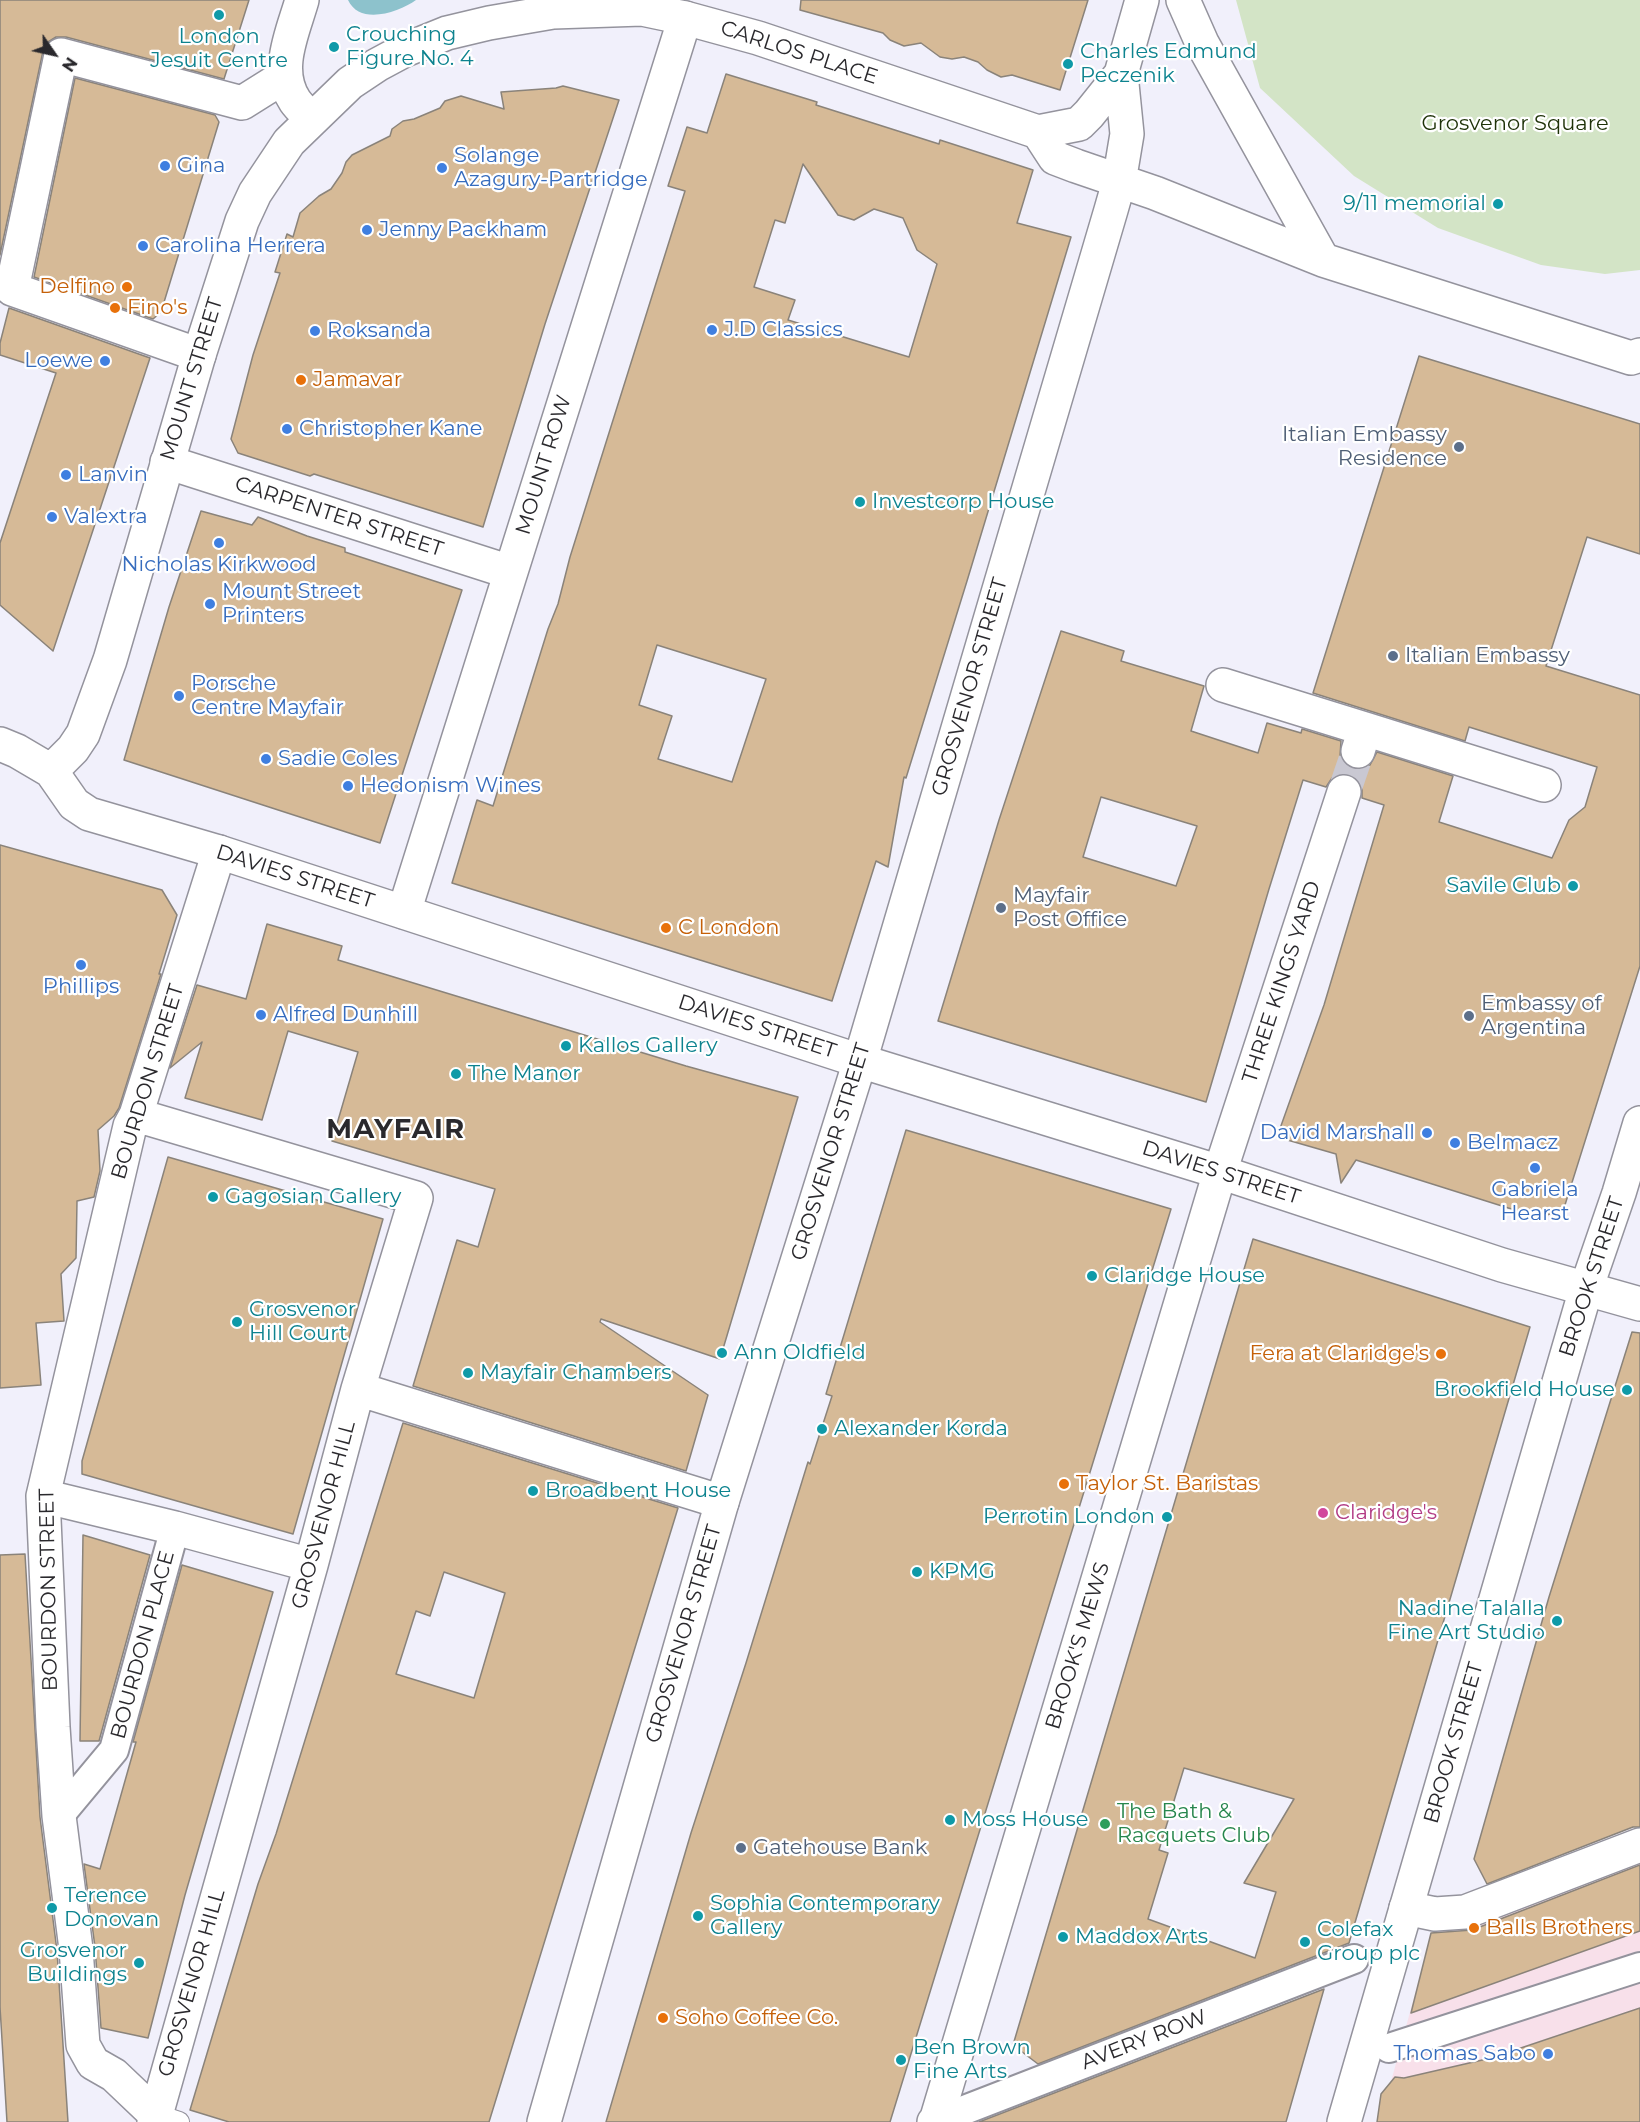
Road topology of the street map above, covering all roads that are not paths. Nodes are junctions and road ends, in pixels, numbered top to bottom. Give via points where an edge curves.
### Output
1 (302, 0) edge
2 (1142, 0) edge
3 (1184, 0) edge
4 (642, 5) edge
5 (551, 6) edge
6 (685, 18) junction
7 (1120, 74) junction
8 (285, 76) junction
9 (311, 118) junction
10 (1038, 132) junction
11 (1119, 182) junction
12 (1323, 260) junction
13 (199, 355) junction
14 (1637, 358) edge
15 (167, 462) junction
16 (510, 572) junction
17 (1223, 685) dead end
18 (0, 744) edge
19 (51, 771) junction
20 (1544, 785) dead end
21 (1344, 792) tunnel mouth
22 (219, 852) junction
23 (404, 912) junction
24 (860, 1061) junction
25 (136, 1115) junction
26 (1640, 1123) edge
27 (1220, 1172) junction
28 (1586, 1289) junction
29 (1640, 1305) edge
30 (358, 1389) junction
31 (43, 1496) junction
32 (722, 1502) junction
33 (175, 1528) junction
34 (311, 1565) junction
35 (59, 1816) junction
36 (1640, 1845) edge
37 (1406, 1908) junction
38 (1354, 1959) dead end
39 (1640, 1967) edge
40 (1389, 2048) dead end
41 (162, 2119) edge
42 (935, 2121) edge
43 (544, 2122) edge
44 (1344, 2122) edge

1 - 8 street
2 - 7 street
3 - 12 street via 1207,53
4 - 5 street, CARLOS PLACE
4 - 6 street, CARLOS PLACE
5 - 9 street, CARLOS PLACE via 447,33 405,50 350,83
6 - 10 street, CARLOS PLACE via 758,38
6 - 16 street, MOUNT ROW
7 - 10 street, CARLOS PLACE via 1079,124
7 - 11 street via 1127,134
8 - 9 street via 295,100
8 - 13 street via 242,103 61,55 12,289
9 - 13 street, MOUNT STREET via 289,142 242,220
10 - 11 street via 1055,158
11 - 12 street
11 - 24 street, GROSVENOR STREET
12 - 14 street
13 - 15 street, MOUNT STREET
15 - 16 street, CARPENTER STREET
15 - 19 street, MOUNT STREET via 110,660 83,734
16 - 23 street, MOUNT ROW
17 - 20 street via 1362,740
18 - 19 street, DAVIES STREET
19 - 22 street, DAVIES STREET via 74,804 90,814
21 - 27 street, THREE KINGS YARD
22 - 23 street, DAVIES STREET
22 - 25 street, BOURDON STREET
23 - 24 street, DAVIES STREET
24 - 27 street, DAVIES STREET
24 - 32 street, GROSVENOR STREET
25 - 30 street, GROSVENOR HILL via 416,1198
25 - 31 street, BOURDON STREET via 130,1126
26 - 28 street, BROOK STREET
27 - 28 street, DAVIES STREET
27 - 42 street, BROOK'S MEWS
28 - 29 street, DAVIES STREET
28 - 37 street, BROOK STREET
30 - 32 street
30 - 34 street, GROSVENOR HILL
31 - 33 street, BOURDON PLACE
31 - 35 street, BOURDON STREET
32 - 43 street, GROSVENOR STREET
33 - 34 street, BOURDON PLACE
33 - 35 street, BOURDON PLACE via 114,1750
34 - 41 street, GROSVENOR HILL
35 - 41 street, BOURDON STREET via 84,2045 93,2062 114,2075
36 - 37 street via 1466,1912 1435,1914
37 - 44 street, BROOK STREET
38 - 42 street, AVERY ROW
39 - 40 street

